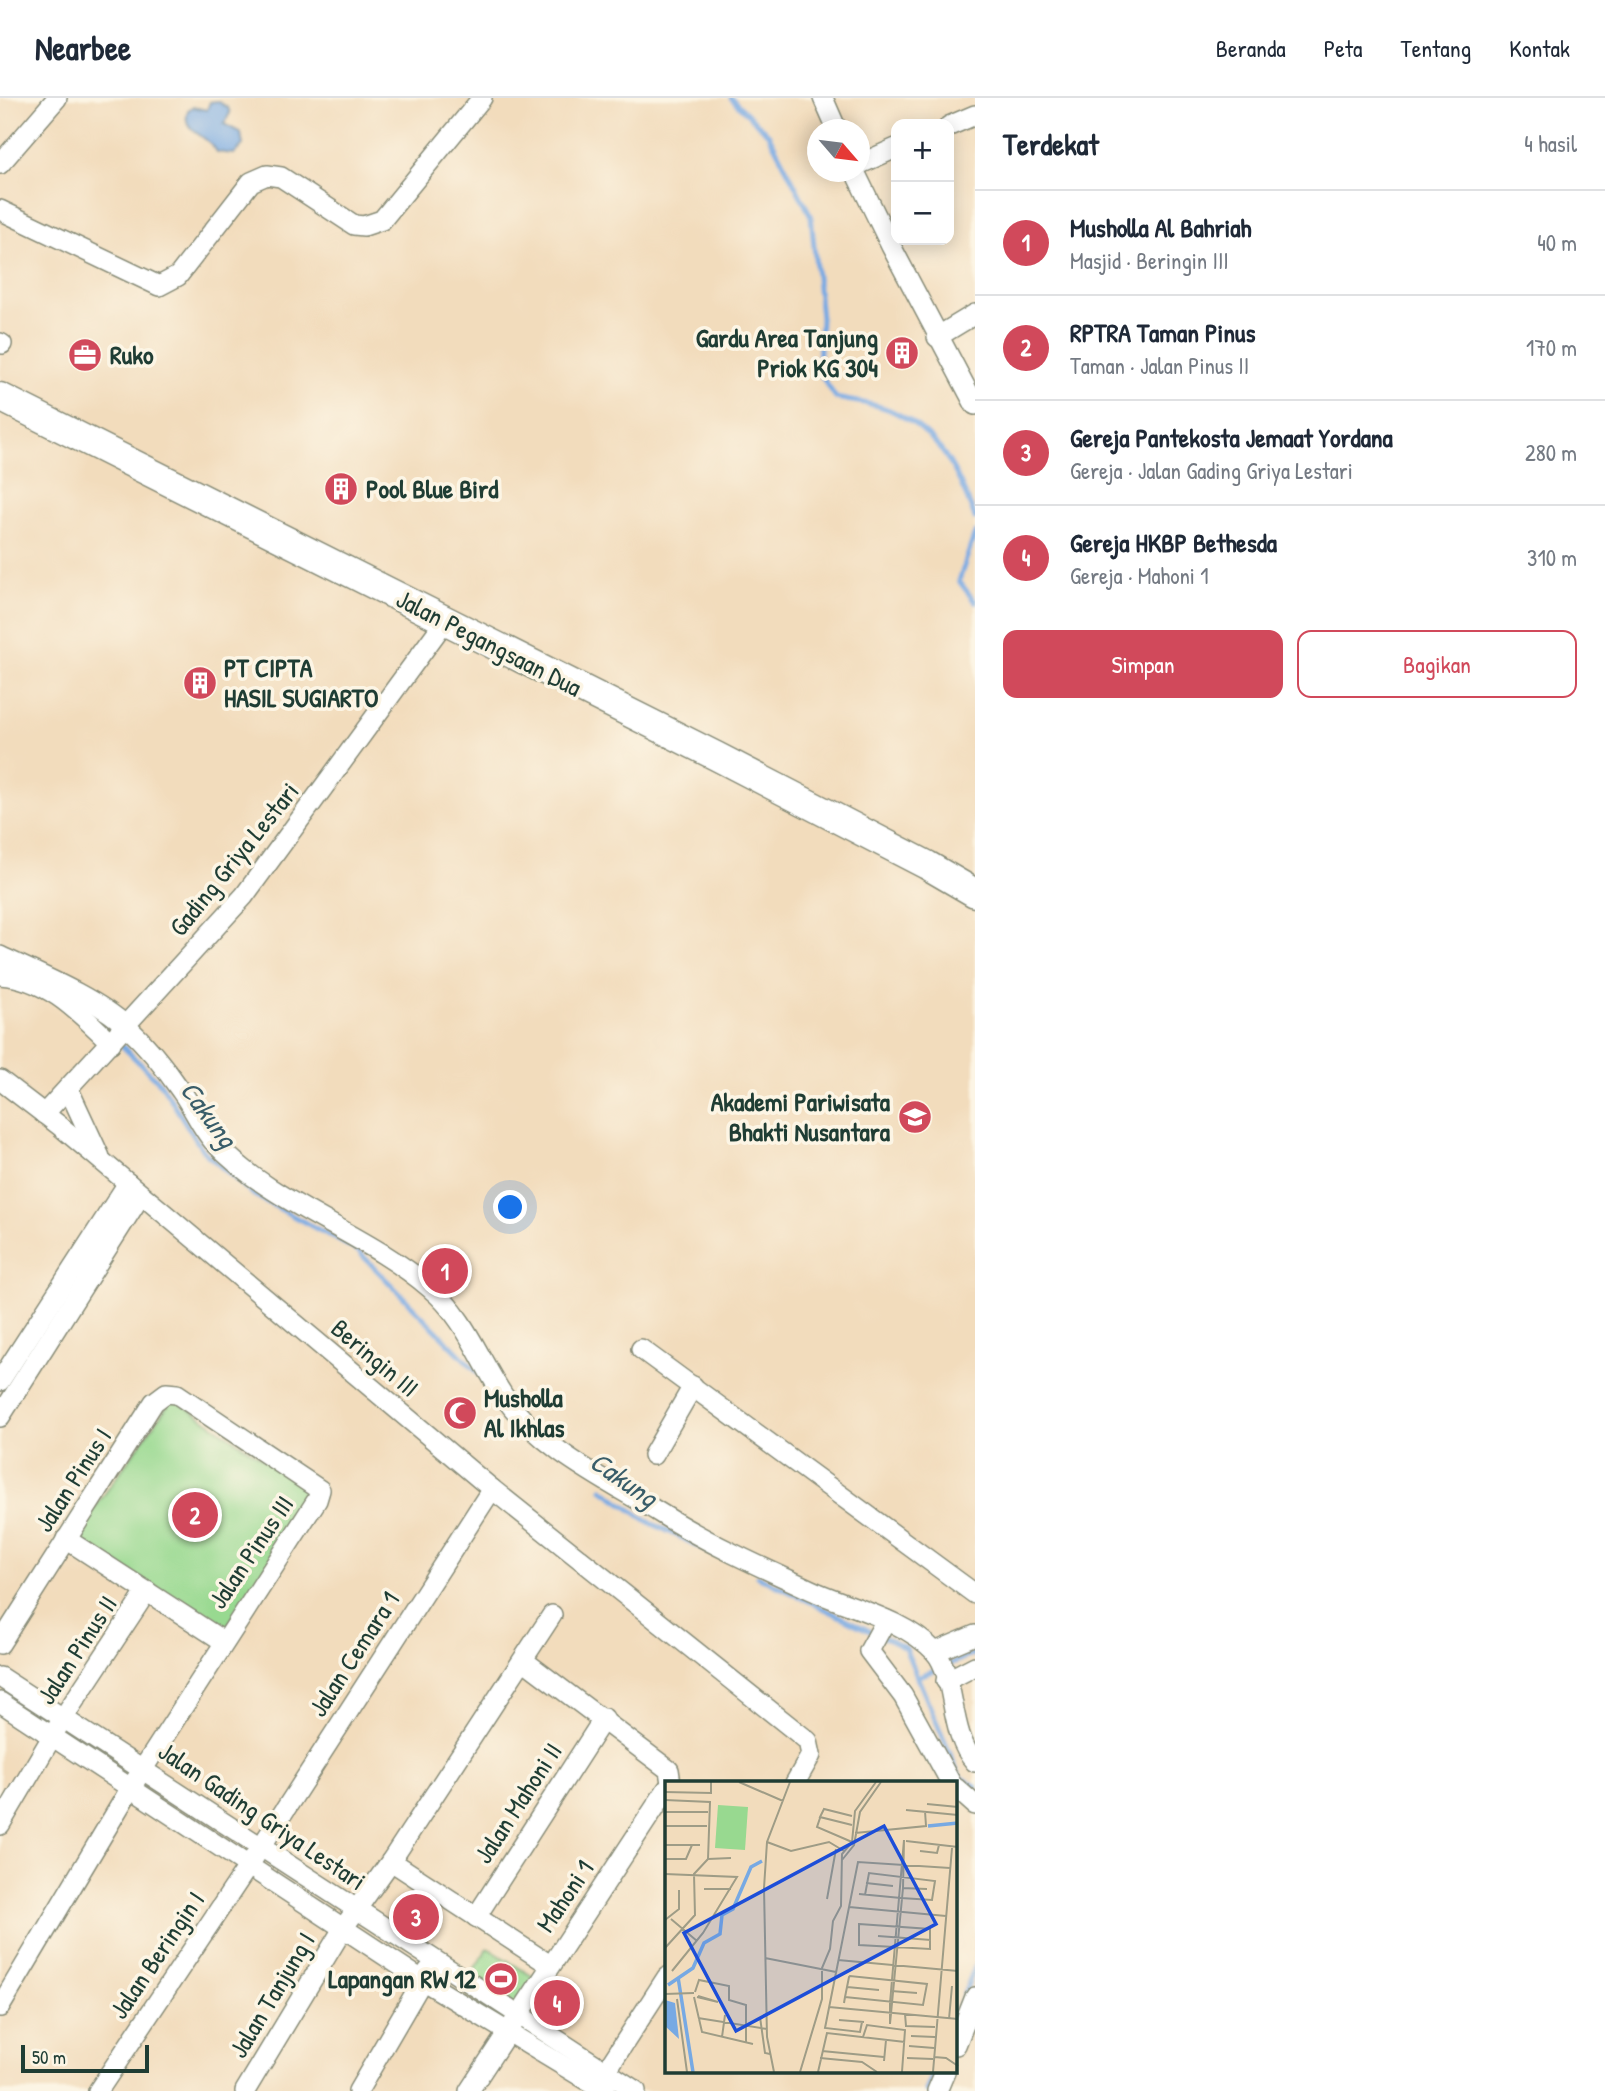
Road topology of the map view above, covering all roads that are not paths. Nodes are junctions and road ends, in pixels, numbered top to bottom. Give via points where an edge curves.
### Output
1 (57, 98) edge
2 (482, 98) edge
3 (823, 98) edge
4 (975, 115) edge
5 (832, 119) edge
6 (954, 124) edge
7 (891, 150) edge
8 (870, 159) edge
9 (0, 164) edge
10 (860, 182) edge
11 (0, 210) edge
12 (975, 314) edge
13 (937, 337) junction
14 (0, 397) edge
15 (975, 405) edge
16 (445, 621) junction
17 (975, 893) edge
18 (0, 956) edge
19 (0, 975) edge
20 (118, 1034) junction
21 (0, 1080) edge
22 (68, 1088) junction
23 (44, 1114) junction
24 (103, 1163) junction
25 (135, 1189) junction
26 (641, 1349) dead end
27 (0, 1381) edge
28 (693, 1386) junction
29 (177, 1394) joint
30 (0, 1417) edge
31 (653, 1455) dead end
32 (492, 1489) junction
33 (66, 1539) junction
34 (146, 1591) junction
35 (975, 1594) edge
36 (552, 1615) dead end
37 (885, 1621) junction
38 (975, 1635) edge
39 (223, 1641) junction
40 (0, 1644) edge
41 (936, 1653) junction
42 (523, 1660) junction
43 (975, 1666) edge
44 (0, 1677) edge
45 (946, 1681) junction
46 (0, 1702) edge
47 (63, 1718) junction
48 (604, 1718) junction
49 (52, 1739) junction
50 (975, 1762) edge
51 (143, 1769) junction
52 (671, 1781) edge
53 (796, 1781) edge
54 (950, 1781) edge
55 (130, 1789) junction
56 (958, 1790) edge
57 (665, 1792) edge
58 (975, 1805) edge
59 (0, 1825) edge
60 (261, 1847) junction
61 (391, 1861) junction
62 (247, 1866) junction
63 (355, 1910) junction
64 (476, 1917) junction
65 (344, 1927) junction
66 (433, 1961) junction
67 (550, 1965) junction
68 (422, 1980) junction
69 (665, 1980) edge
70 (975, 1997) edge
71 (0, 2007) edge
72 (512, 2025) junction
73 (958, 2040) edge
74 (944, 2074) edge
75 (600, 2085) edge
76 (98, 2091) edge
77 (245, 2091) edge
78 (358, 2091) edge
79 (469, 2091) edge
80 (636, 2091) edge
81 (937, 2091) edge

1 - 9 street
2 - 11 street via 382,220 354,225 281,177 267,175 251,182 178,276 159,286
3 - 5 street
4 - 6 street
7 - 8 street
10 - 13 street
12 - 13 street
13 - 15 street
14 - 16 main road, Jalan Pegangsaan Dua
16 - 17 main road, Jalan Pegangsaan Dua
16 - 20 street, Gading Griya Lestari via 244,896
18 - 20 street via 75,993
19 - 20 street via 34,983
20 - 22 street, Gading Griya Lestari
20 - 37 street via 182,1092 213,1140 243,1168 270,1190 404,1267 452,1307 504,1396 564,1453 727,1551
21 - 23 street, Beringin III
22 - 23 street, Gading Griya Lestari
22 - 24 street
23 - 24 street, Beringin III
24 - 25 street, Beringin III
25 - 27 street
25 - 30 street
25 - 32 street, Beringin III
26 - 28 street
28 - 31 street
28 - 35 street
29 - 33 street, Jalan Pinus I via 166,1393 155,1402
29 - 39 street, Jalan Pinus III via 320,1490
32 - 53 street, Beringin III via 808,1741 811,1755
32 - 60 street, Jalan Cemara 1
33 - 34 street
33 - 40 street, Jalan Pinus I
34 - 39 street
34 - 47 street, Jalan Pinus II
36 - 42 street, Jalan Tanjung I
37 - 41 street
37 - 54 street via 869,1651 902,1696
38 - 41 street
39 - 51 street, Jalan Pinus III
41 - 45 street
42 - 48 street
42 - 61 street, Jalan Tanjung I
43 - 45 street
44 - 47 street, Jalan Gading Griya Lestari
45 - 50 street via 961,1738
46 - 49 street, Jalan Gading Griya Lestari
47 - 49 street, Jalan Pinus II
47 - 51 street, Jalan Gading Griya Lestari
48 - 52 street via 669,1770
48 - 64 street, Jalan Mahoni II
49 - 55 street, Jalan Gading Griya Lestari
49 - 59 street, Jalan Pinus II
51 - 55 street, Jalan Pinus III
51 - 60 street, Jalan Gading Griya Lestari
55 - 62 street, Jalan Gading Griya Lestari
55 - 71 street, Jalan Pinus III
56 - 58 street
57 - 67 street, Mahoni 1
60 - 62 street, Jalan Beringin I
60 - 63 street, Jalan Gading Griya Lestari
61 - 63 street, Jalan Tanjung I
61 - 64 street
62 - 65 street, Jalan Gading Griya Lestari
62 - 76 street, Jalan Beringin I
63 - 65 street, Jalan Tanjung I
63 - 66 street, Jalan Gading Griya Lestari
64 - 67 street
65 - 68 street, Jalan Gading Griya Lestari
65 - 77 street, Jalan Tanjung I
66 - 68 street
66 - 72 street, Jalan Gading Griya Lestari
67 - 72 street, Mahoni 1
68 - 72 street, Jalan Gading Griya Lestari
68 - 78 street
69 - 75 street
70 - 73 street
72 - 75 street, Jalan Gading Griya Lestari
72 - 79 street
74 - 81 street
75 - 80 street, Jalan Gading Griya Lestari

